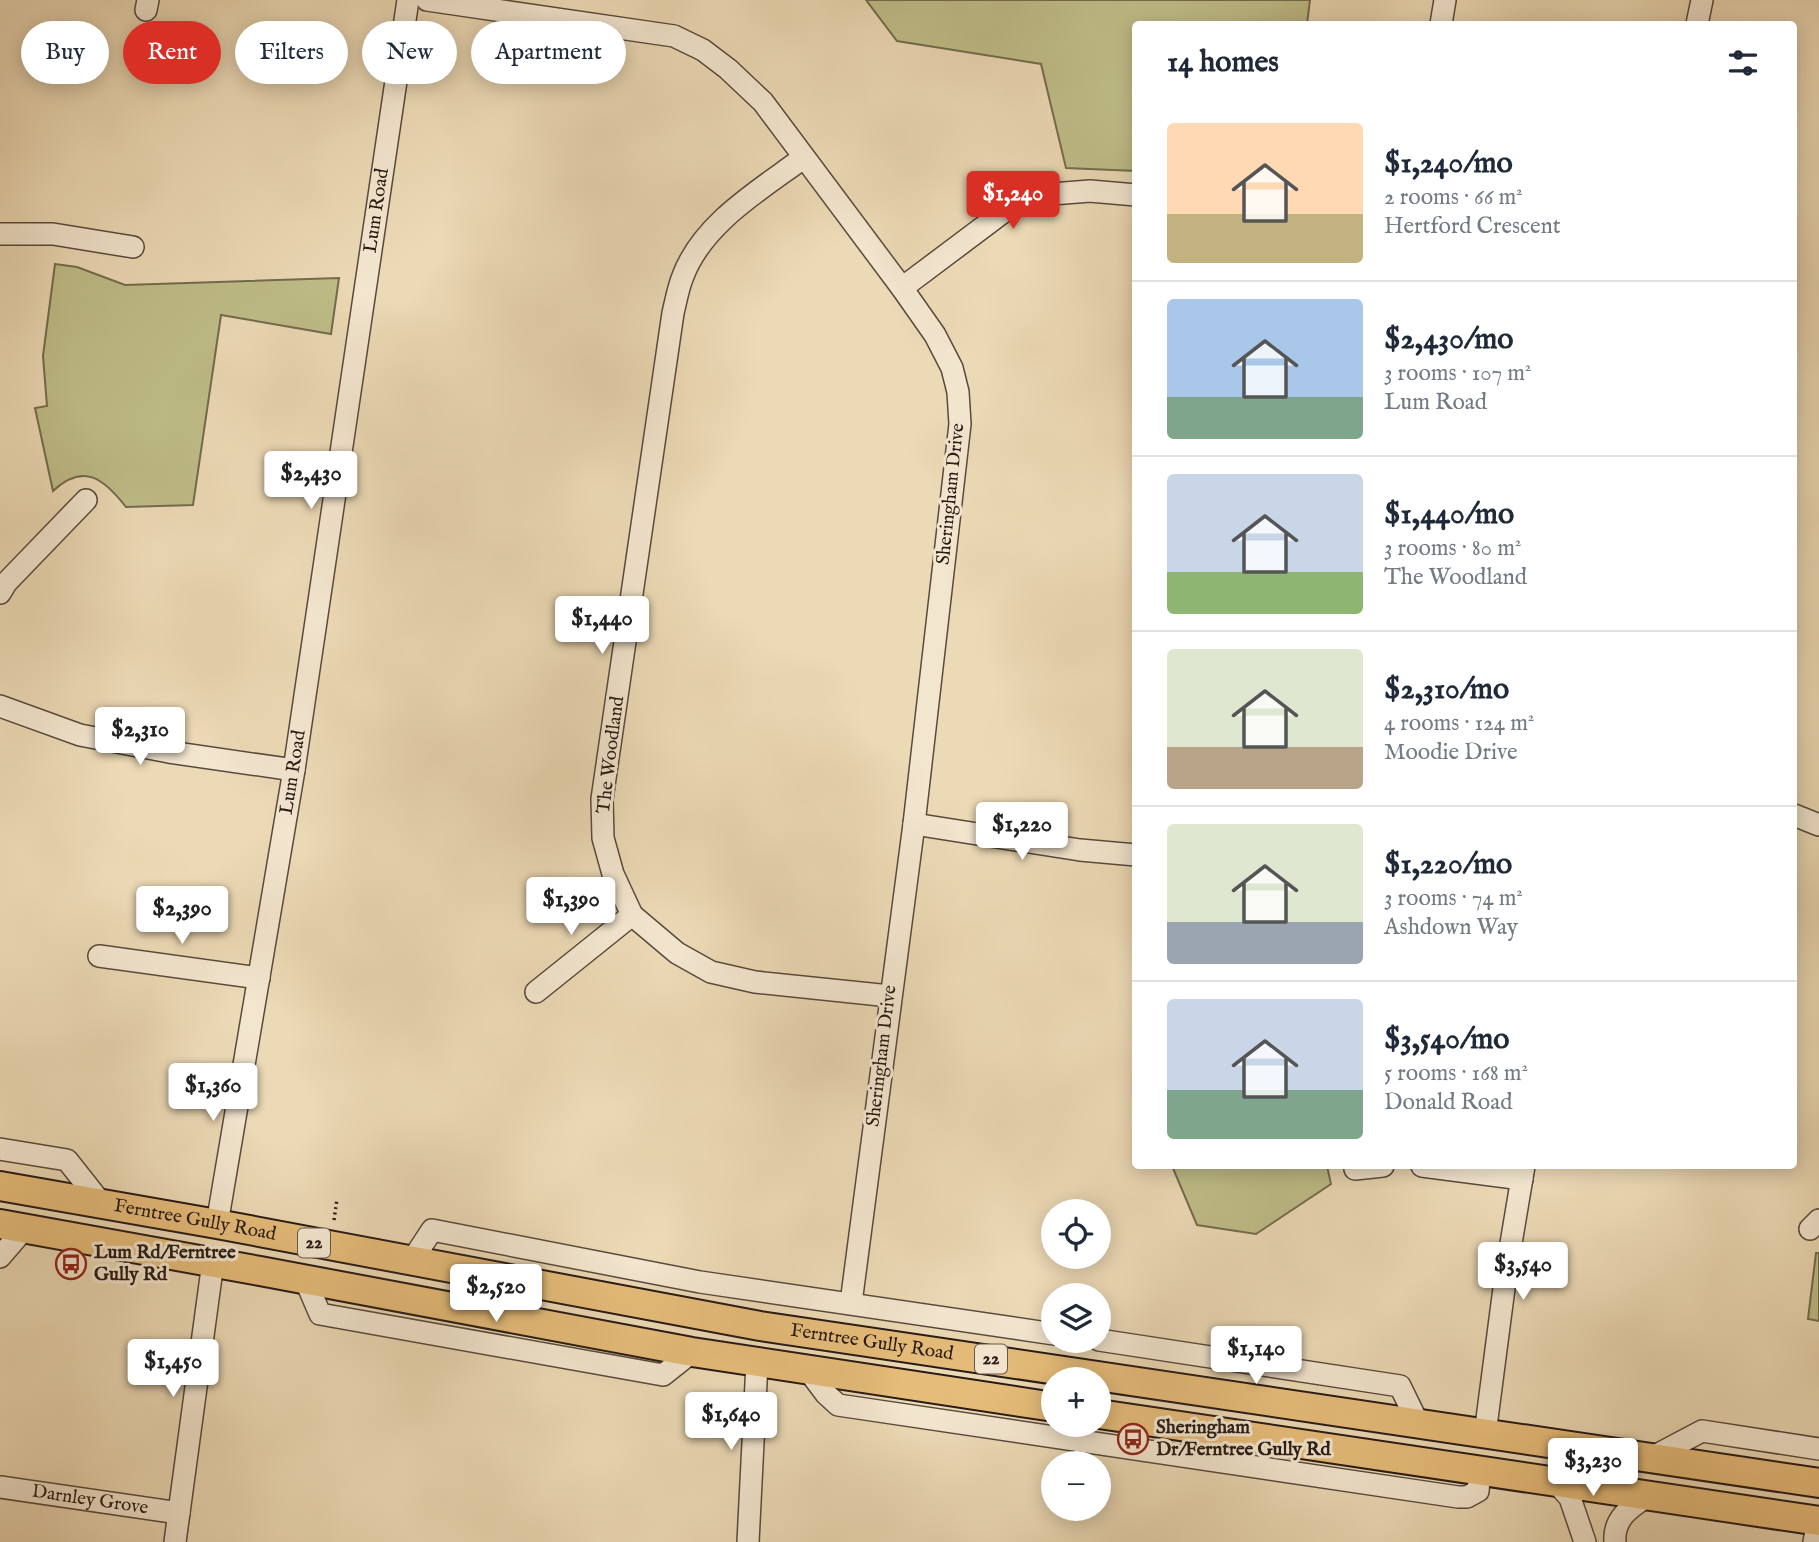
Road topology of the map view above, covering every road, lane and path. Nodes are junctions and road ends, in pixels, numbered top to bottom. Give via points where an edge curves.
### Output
1 (408, 0) edge
2 (427, 0) edge
3 (1445, 0) edge
4 (1702, 0) edge
5 (1442, 21) edge
6 (1698, 21) edge
7 (803, 158) junction
8 (1132, 195) edge
9 (0, 234) edge
10 (133, 247) dead end
11 (902, 288) junction
12 (86, 500) dead end
13 (0, 593) edge
14 (0, 706) edge
15 (294, 771) junction
16 (1797, 817) edge
17 (914, 824) junction
18 (1819, 825) edge
19 (1132, 855) edge
20 (632, 915) junction
21 (99, 956) dead end
22 (259, 978) junction
23 (537, 992) dead end
24 (890, 996) junction
25 (0, 1149) edge
26 (1472, 1169) edge
27 (1523, 1172) edge
28 (0, 1186) edge
29 (32, 1191) junction
30 (337, 1199) dead end
31 (101, 1203) junction
32 (334, 1220) dead end
33 (217, 1224) junction
34 (13, 1226) edge
35 (0, 1256) edge
36 (213, 1262) junction
37 (411, 1262) junction
38 (305, 1279) junction
39 (405, 1297) junction
40 (851, 1303) junction
41 (760, 1326) junction
42 (1041, 1332) edge
43 (1111, 1342) edge
44 (691, 1352) junction
45 (757, 1363) junction
46 (808, 1370) junction
47 (1041, 1406) edge
48 (1111, 1416) edge
49 (1419, 1425) junction
50 (1485, 1434) junction
51 (1240, 1436) junction
52 (1819, 1449) edge
53 (1649, 1459) junction
54 (1236, 1465) junction
55 (1480, 1471) junction
56 (1766, 1475) junction
57 (1557, 1483) junction
58 (1819, 1483) edge
59 (0, 1488) edge
60 (1648, 1496) junction
61 (179, 1513) junction
62 (1817, 1528) edge
63 (175, 1542) edge
64 (748, 1542) edge
65 (1585, 1542) edge
66 (1615, 1542) edge

1 - 15 street, Lum Road
2 - 7 street, Sheringham Drive via 674,36 704,50 763,102
3 - 5 street
4 - 6 street
7 - 11 street, Sheringham Drive
7 - 20 street, The Woodland via 720,222 698,247 683,276 673,313 602,799 603,838
8 - 11 street via 1052,194 1014,204
9 - 10 street via 53,234
11 - 17 street, Sheringham Drive via 935,335 951,368 960,424
12 - 13 street
14 - 15 street via 80,735
15 - 22 street, Lum Road
16 - 18 street
17 - 19 street
17 - 24 street, Sheringham Drive
20 - 23 street
20 - 24 street, The Woodland via 677,953 711,972 755,982
21 - 22 street
22 - 33 street, Lum Road
24 - 40 street, Sheringham Drive
25 - 31 street, Ferntree Gully Road via 67,1160
26 - 27 street
27 - 50 street
28 - 29 main road, Ferntree Gully Road / 22
29 - 31 main road, Ferntree Gully Road / 22
29 - 34 main road
30 - 32 path
31 - 33 main road, Ferntree Gully Road / 22
33 - 36 main road, Lum Road
33 - 37 main road, Ferntree Gully Road / 22
34 - 35 street
34 - 36 main road, Ferntree Gully Road / 22
36 - 38 main road, Ferntree Gully Road / 22
36 - 61 street, Lum Road
37 - 39 main road
37 - 40 street, Ferntree Gully Road via 432,1230 700,1282
37 - 41 main road, Ferntree Gully Road / 22
38 - 39 main road, Ferntree Gully Road / 22
38 - 44 street via 320,1314 663,1376
39 - 44 main road, Ferntree Gully Road / 22
40 - 42 street, Ferntree Gully Road
41 - 45 main road
41 - 49 main road, Ferntree Gully Road / 22
43 - 49 street via 1399,1386
44 - 45 main road, Ferntree Gully Road / 22
45 - 46 main road, Ferntree Gully Road / 22
45 - 64 street
46 - 47 main road, Ferntree Gully Road / 22
46 - 54 street via 838,1405
48 - 51 main road
49 - 50 main road, Ferntree Gully Road / 22
50 - 53 main road, Ferntree Gully Road / 22
50 - 55 main road
51 - 54 street
51 - 55 main road
52 - 53 street via 1692,1430
53 - 56 main road, Ferntree Gully Road / 22
54 - 55 street via 1458,1497 1478,1490
55 - 57 main road
56 - 58 main road, Ferntree Gully Road / 22
56 - 62 main road via 1805,1496
57 - 60 main road
57 - 65 street via 1570,1498
59 - 61 street, Darnley Grove
60 - 62 main road
60 - 66 street via 1620,1518
61 - 63 street, Lum Road

